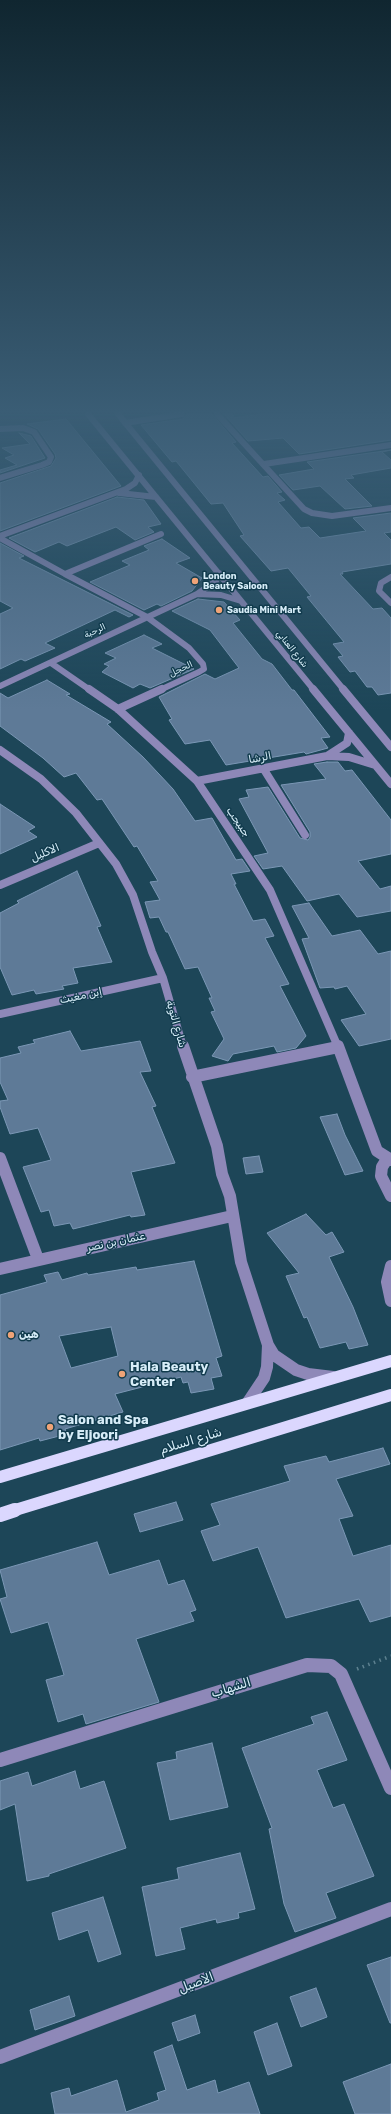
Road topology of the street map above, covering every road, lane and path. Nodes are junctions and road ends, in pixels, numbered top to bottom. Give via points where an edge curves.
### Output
1 (65, 513) edge
2 (169, 513) edge
3 (199, 513) edge
4 (311, 513) edge
5 (362, 513) edge
6 (161, 534) dead end
7 (0, 537) edge
8 (219, 573) junction
9 (65, 574) junction
10 (391, 577) edge
11 (197, 594) junction
12 (241, 601) junction
13 (391, 603) edge
14 (148, 617) junction
15 (51, 662) junction
16 (0, 686) edge
17 (118, 708) junction
18 (349, 733) junction
19 (391, 746) edge
20 (0, 750) edge
21 (327, 756) junction
22 (376, 765) junction
23 (263, 768) junction
24 (197, 781) junction
25 (391, 784) edge
26 (305, 835) dead end
27 (100, 843) junction
28 (2, 882) edge
29 (163, 978) junction
30 (0, 1014) edge
31 (338, 1047) junction
32 (192, 1077) junction
33 (0, 1158) edge
34 (389, 1159) edge
35 (391, 1196) edge
36 (232, 1216) junction
37 (38, 1259) junction
38 (391, 1266) edge
39 (0, 1269) edge
40 (391, 1301) edge
41 (268, 1345) junction
42 (391, 1361) edge
43 (334, 1377) junction
44 (391, 1395) edge
45 (248, 1402) junction
46 (0, 1477) edge
47 (0, 1515) edge
48 (391, 1656) edge
49 (341, 1674) junction
50 (0, 1760) edge
51 (391, 1788) edge
52 (391, 1909) edge
53 (0, 2057) edge

1 - 7 street
2 - 8 street, شارع العنابي
3 - 19 street, شارع العنابي
4 - 5 street via 342,516
6 - 9 street
7 - 9 street
8 - 11 street, الرحبة via 216,581
8 - 12 street, شارع العنابي
9 - 14 street
10 - 13 street via 380,583 379,591
11 - 12 street, الرحبة via 221,595
11 - 14 street, الرحبة
12 - 18 street, شارع العنابي
14 - 15 street, الرحبة
14 - 17 street, الحجل via 189,648 203,664 204,669
15 - 16 street, الرحبة
15 - 17 street, جبيجب
17 - 24 street, جبيجب
18 - 21 street, الرشا via 347,742
18 - 22 street, شارع العنابي
20 - 27 street, شارع التوبة via 55,791
21 - 22 street, الرشا via 349,757
21 - 23 street, الرشا
22 - 25 street, شارع العنابي
23 - 24 street, الرشا
23 - 26 street
24 - 31 street, جبيجب via 270,890
27 - 28 street, الاكليل
27 - 29 street, شارع التوبة via 116,864 133,895
29 - 30 street, إبن مغيث
29 - 32 street, شارع التوبة
31 - 32 street
31 - 34 street, جبيجب via 372,1140 377,1150
32 - 36 street, شارع التوبة via 217,1146 222,1174 230,1196
33 - 37 street
34 - 35 street via 382,1167 381,1176
36 - 37 street, عثمان بن نصر
36 - 41 street, شارع التوبة via 240,1246 241,1262
37 - 39 street, عثمان بن نصر
38 - 40 street via 387,1282
41 - 43 street, شارع التوبة via 274,1354 296,1370
41 - 45 street, شارع التوبة via 264,1378
42 - 43 main road, شارع السلام
43 - 45 main road, شارع السلام
44 - 47 main road, شارع السلام
45 - 46 main road, شارع السلام
48 - 49 path
49 - 50 street, الشهاب via 331,1666 307,1665
49 - 51 street
52 - 53 street, الاصيل

